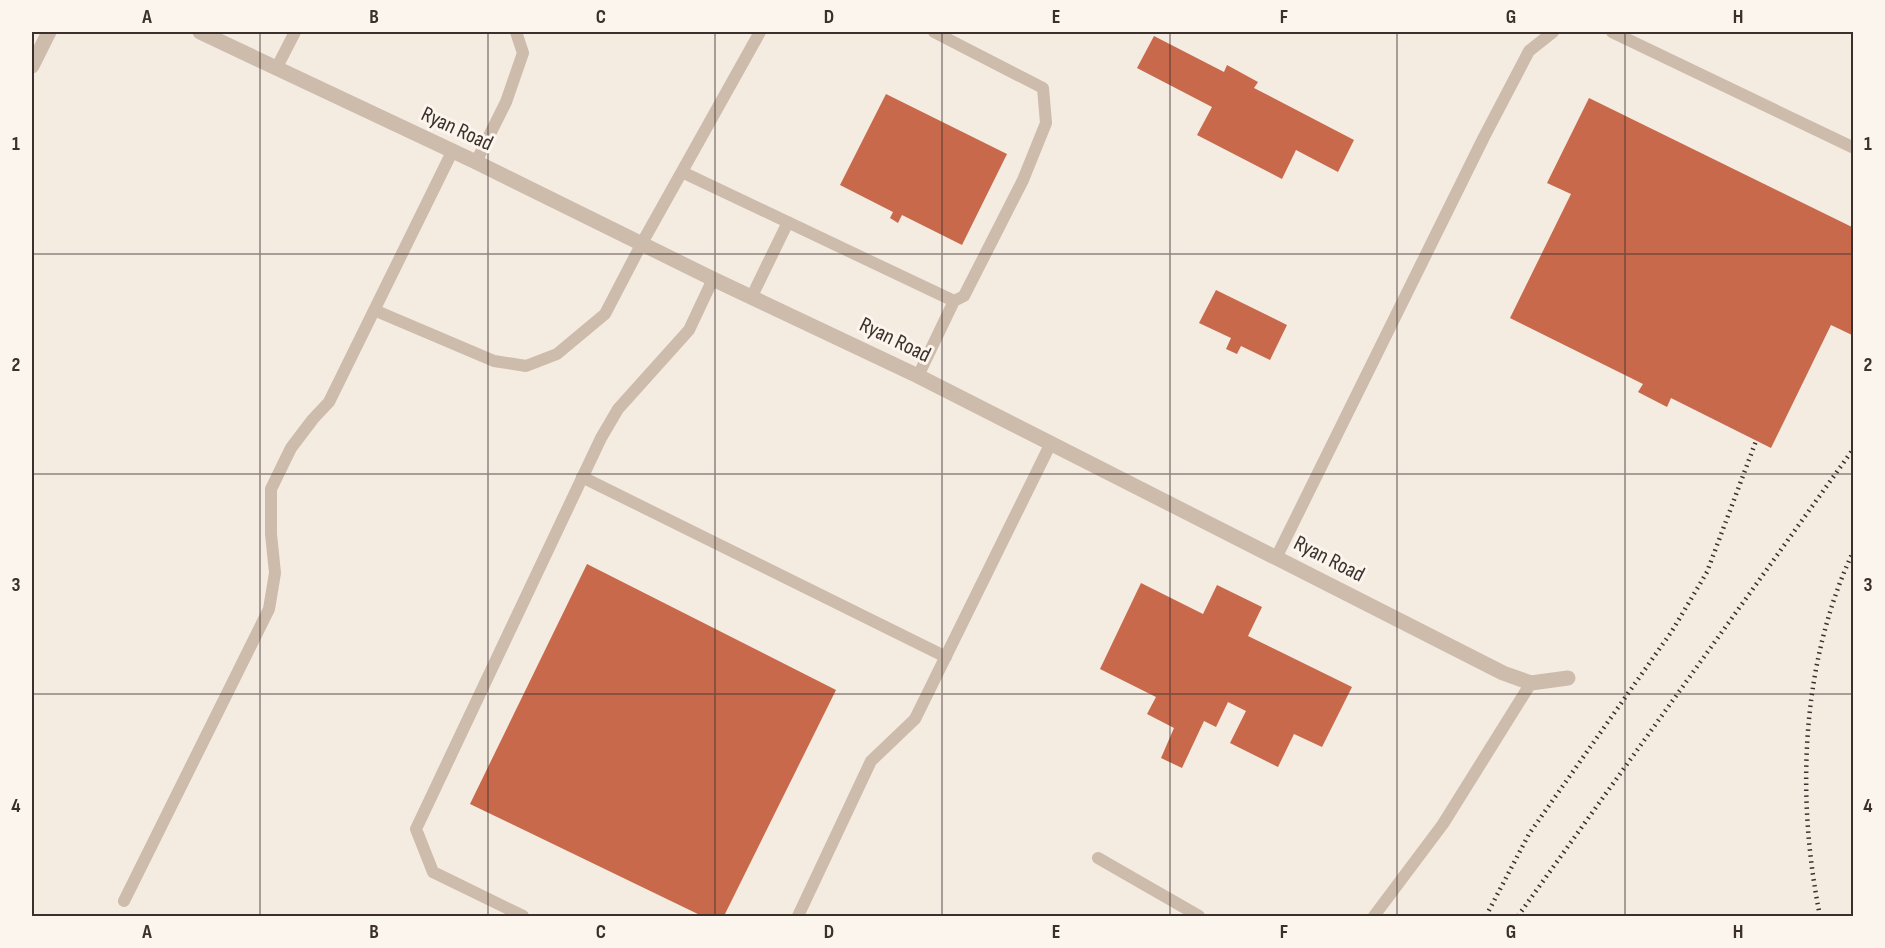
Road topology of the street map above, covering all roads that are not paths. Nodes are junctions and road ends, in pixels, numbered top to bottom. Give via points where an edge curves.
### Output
1 (49, 32) edge
2 (200, 32) edge
3 (295, 32) edge
4 (516, 32) edge
5 (760, 32) edge
6 (934, 32) edge
7 (1553, 32) edge
8 (1612, 32) edge
9 (32, 66) edge
10 (276, 69) junction
11 (1852, 147) edge
12 (452, 152) junction
13 (476, 162) junction
14 (682, 172) junction
15 (788, 222) junction
16 (642, 243) junction
17 (713, 279) junction
18 (752, 296) junction
19 (954, 301) junction
20 (374, 310) junction
21 (918, 376) junction
22 (1051, 443) junction
23 (582, 477) junction
24 (1276, 558) junction
25 (946, 657) junction
26 (1568, 678) dead end
27 (1531, 683) junction
28 (1098, 858) dead end
29 (124, 901) dead end
30 (523, 916) edge
31 (798, 916) edge
32 (1198, 916) edge
33 (1374, 916) edge

1 - 9 street
2 - 10 street, Ryan Road
3 - 10 lane
4 - 13 lane via 524,53 506,102
5 - 14 lane
6 - 19 lane via 1043,88 1046,123 1023,180 964,296
7 - 24 lane via 1529,51
8 - 11 lane
10 - 12 street, Ryan Road
12 - 13 street, Ryan Road
12 - 20 lane
13 - 16 street, Ryan Road
14 - 15 lane
14 - 16 lane
15 - 18 lane
15 - 19 lane
16 - 17 street, Ryan Road
16 - 20 lane via 605,314 557,354 526,366 494,361
17 - 18 street, Ryan Road
17 - 23 lane via 688,330 618,409
18 - 21 street, Ryan Road
19 - 21 lane
20 - 29 lane via 329,402 291,448 271,489 275,573 269,609
21 - 22 street, Ryan Road
22 - 24 street, Ryan Road
22 - 25 lane
23 - 25 lane
23 - 30 lane via 416,829 433,872
24 - 27 street, Ryan Road via 1503,673
25 - 31 lane via 915,719 871,761
26 - 27 street, Ryan Road
27 - 33 lane via 1443,824
28 - 32 lane

